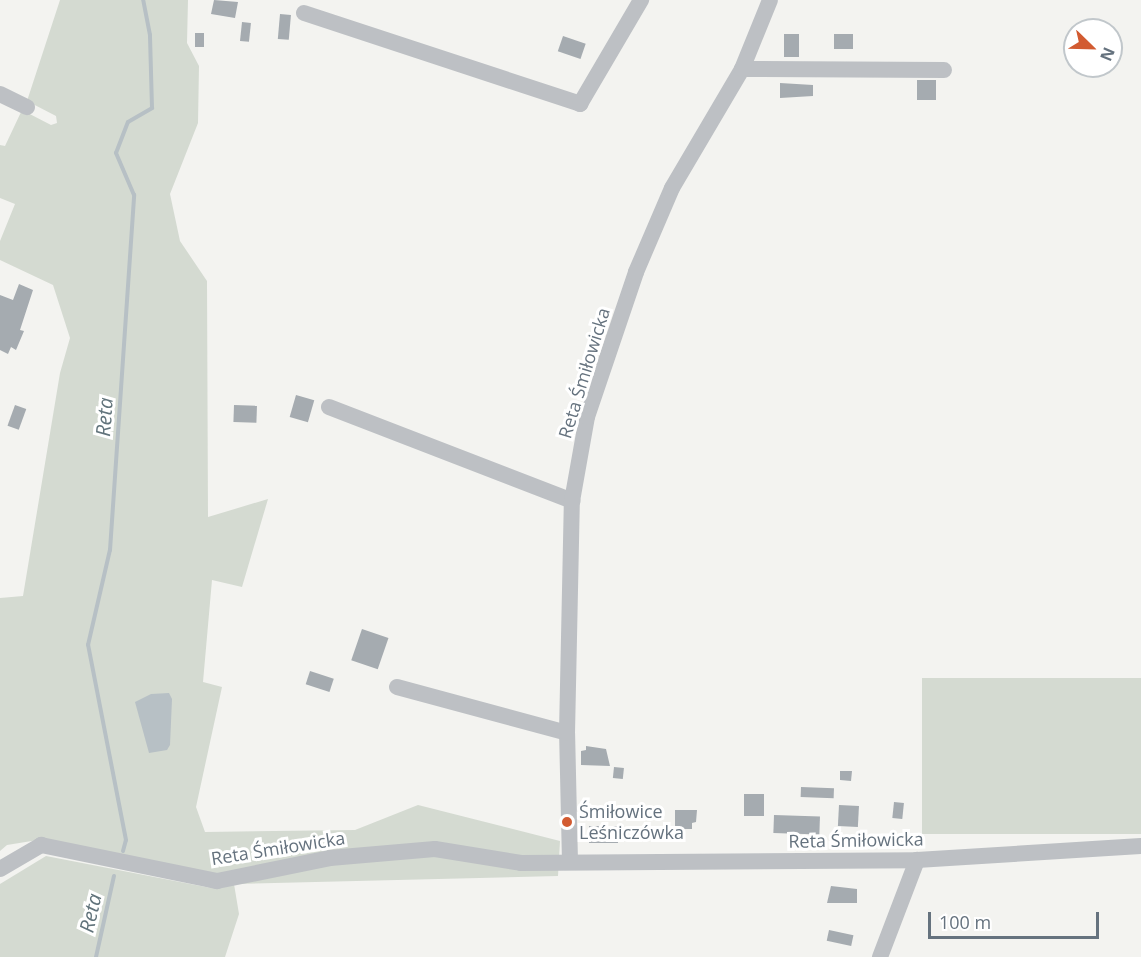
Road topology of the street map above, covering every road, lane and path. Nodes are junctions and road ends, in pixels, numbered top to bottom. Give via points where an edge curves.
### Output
1 (641, 0) edge
2 (770, 0) edge
3 (304, 13) dead end
4 (742, 69) junction
5 (944, 70) dead end
6 (0, 94) edge
7 (27, 107) dead end
8 (329, 407) dead end
9 (572, 501) junction
10 (397, 687) dead end
11 (567, 732) junction
12 (1141, 846) edge
13 (917, 860) junction
14 (570, 862) junction
15 (0, 869) edge
16 (880, 957) edge

1 - 3 street via 580,104
2 - 4 street, Reta Śmiłowicka
4 - 5 street
4 - 9 street, Reta Śmiłowicka via 672,188 636,272 587,417
6 - 7 street
8 - 9 street
9 - 11 street, Reta Śmiłowicka
10 - 11 street
11 - 14 street, Reta Śmiłowicka
12 - 13 street, Reta Śmiłowicka
13 - 14 street, Reta Śmiłowicka
13 - 16 street
14 - 15 street, Reta Śmiłowicka via 521,863 435,849 330,858 218,881 41,845

